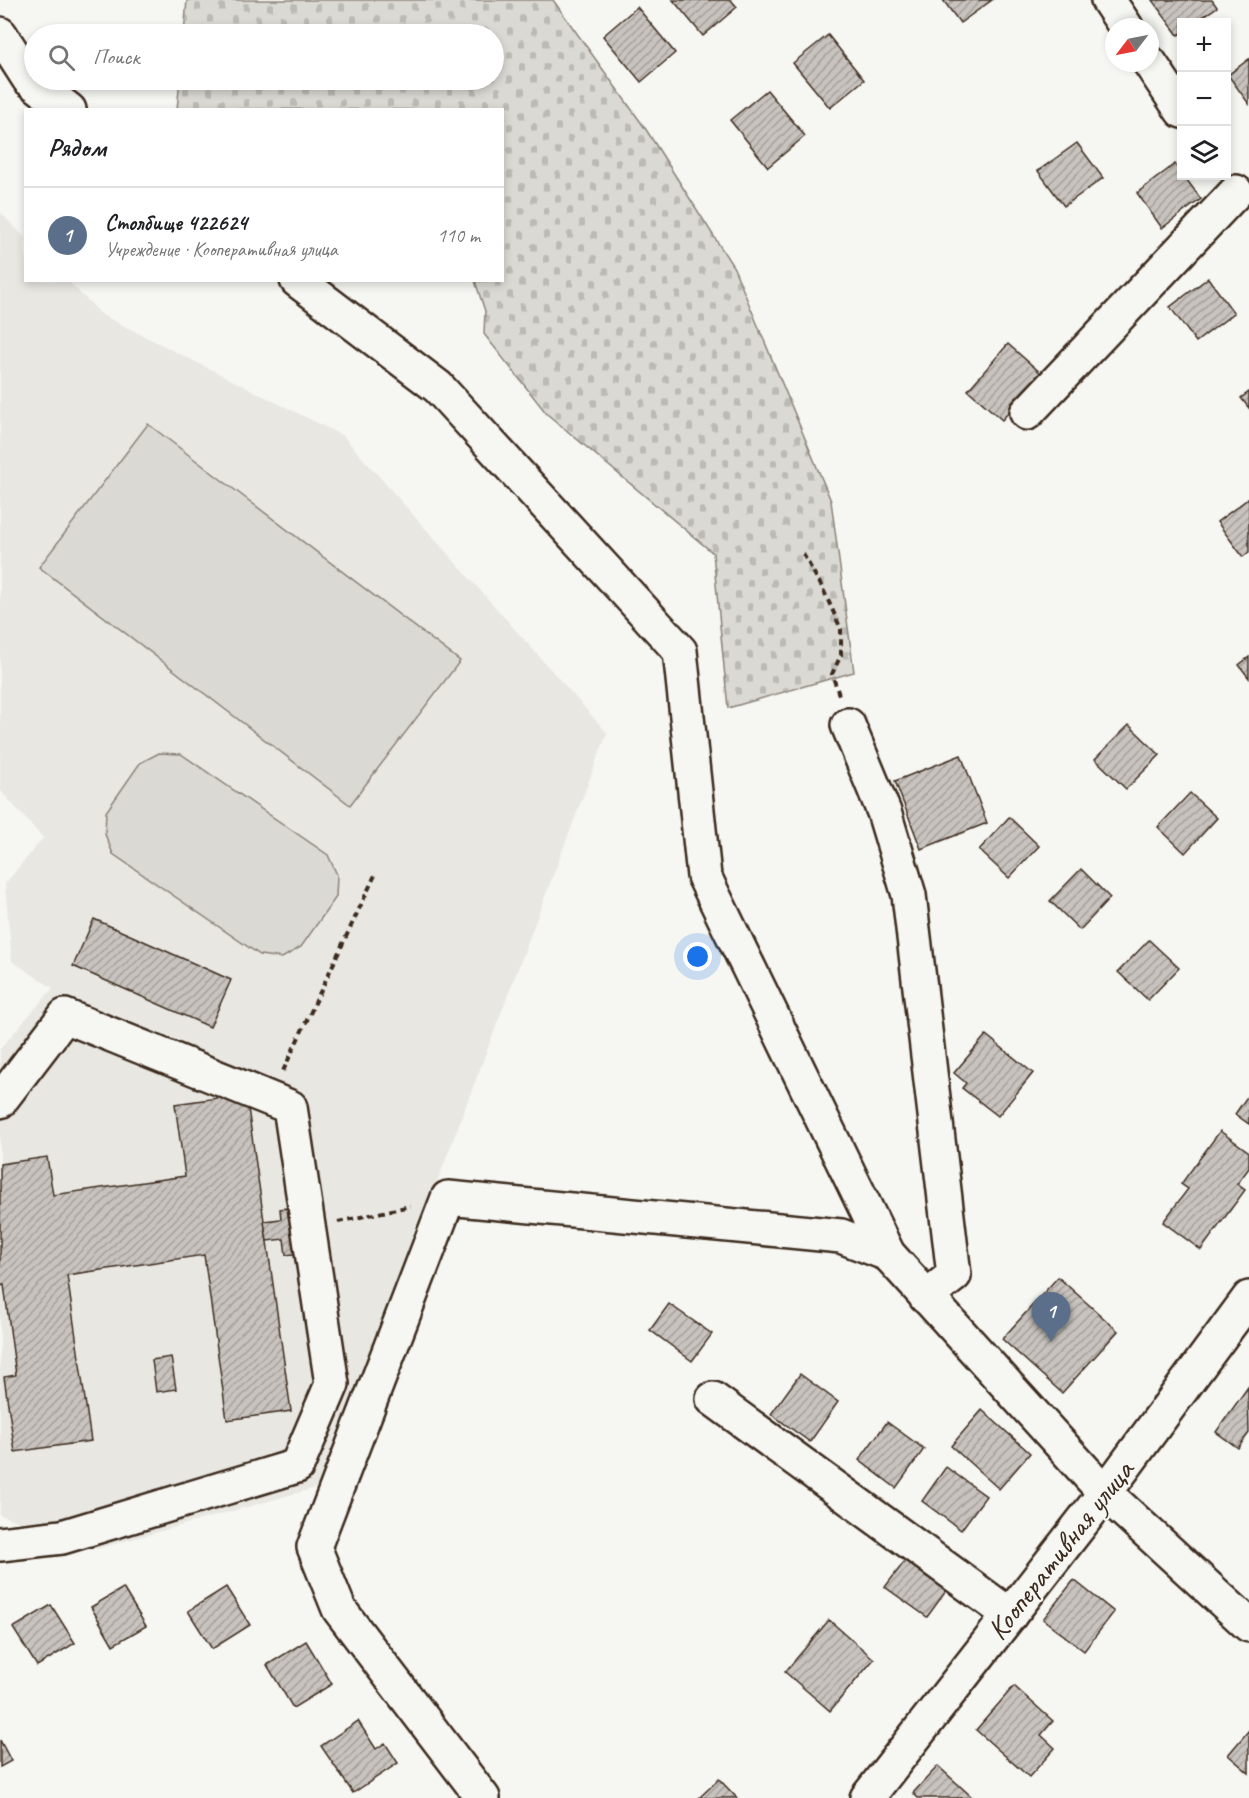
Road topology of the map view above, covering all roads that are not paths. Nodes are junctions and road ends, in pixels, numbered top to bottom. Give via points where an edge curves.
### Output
1 (1108, 0) edge
2 (1120, 18) edge
3 (0, 34) edge
4 (24, 72) edge
5 (1156, 72) edge
6 (42, 90) edge
7 (1177, 104) edge
8 (66, 108) edge
9 (1236, 192) edge
10 (300, 282) edge
11 (1027, 413) dead end
12 (848, 725) road end
13 (0, 1101) edge
14 (888, 1254) junction
15 (926, 1297) junction
16 (1249, 1298) edge
17 (713, 1400) dead end
18 (1105, 1493) junction
19 (0, 1544) edge
20 (1010, 1615) junction
21 (1249, 1625) edge
22 (483, 1798) edge
23 (867, 1798) edge

1 - 2 street
3 - 4 street
5 - 7 street
6 - 8 street
9 - 11 street
10 - 14 street via 438,387 680,651 704,876
12 - 15 street via 884,812 909,895 954,1275
13 - 19 street via 64,1016 290,1107 332,1384 297,1466 62,1537
14 - 15 street
14 - 22 street via 841,1236 448,1198 314,1547 339,1609
15 - 18 street
16 - 18 street, Кооперативная улица
17 - 20 street
18 - 20 street, Кооперативная улица
18 - 21 street
20 - 23 street, Кооперативная улица

